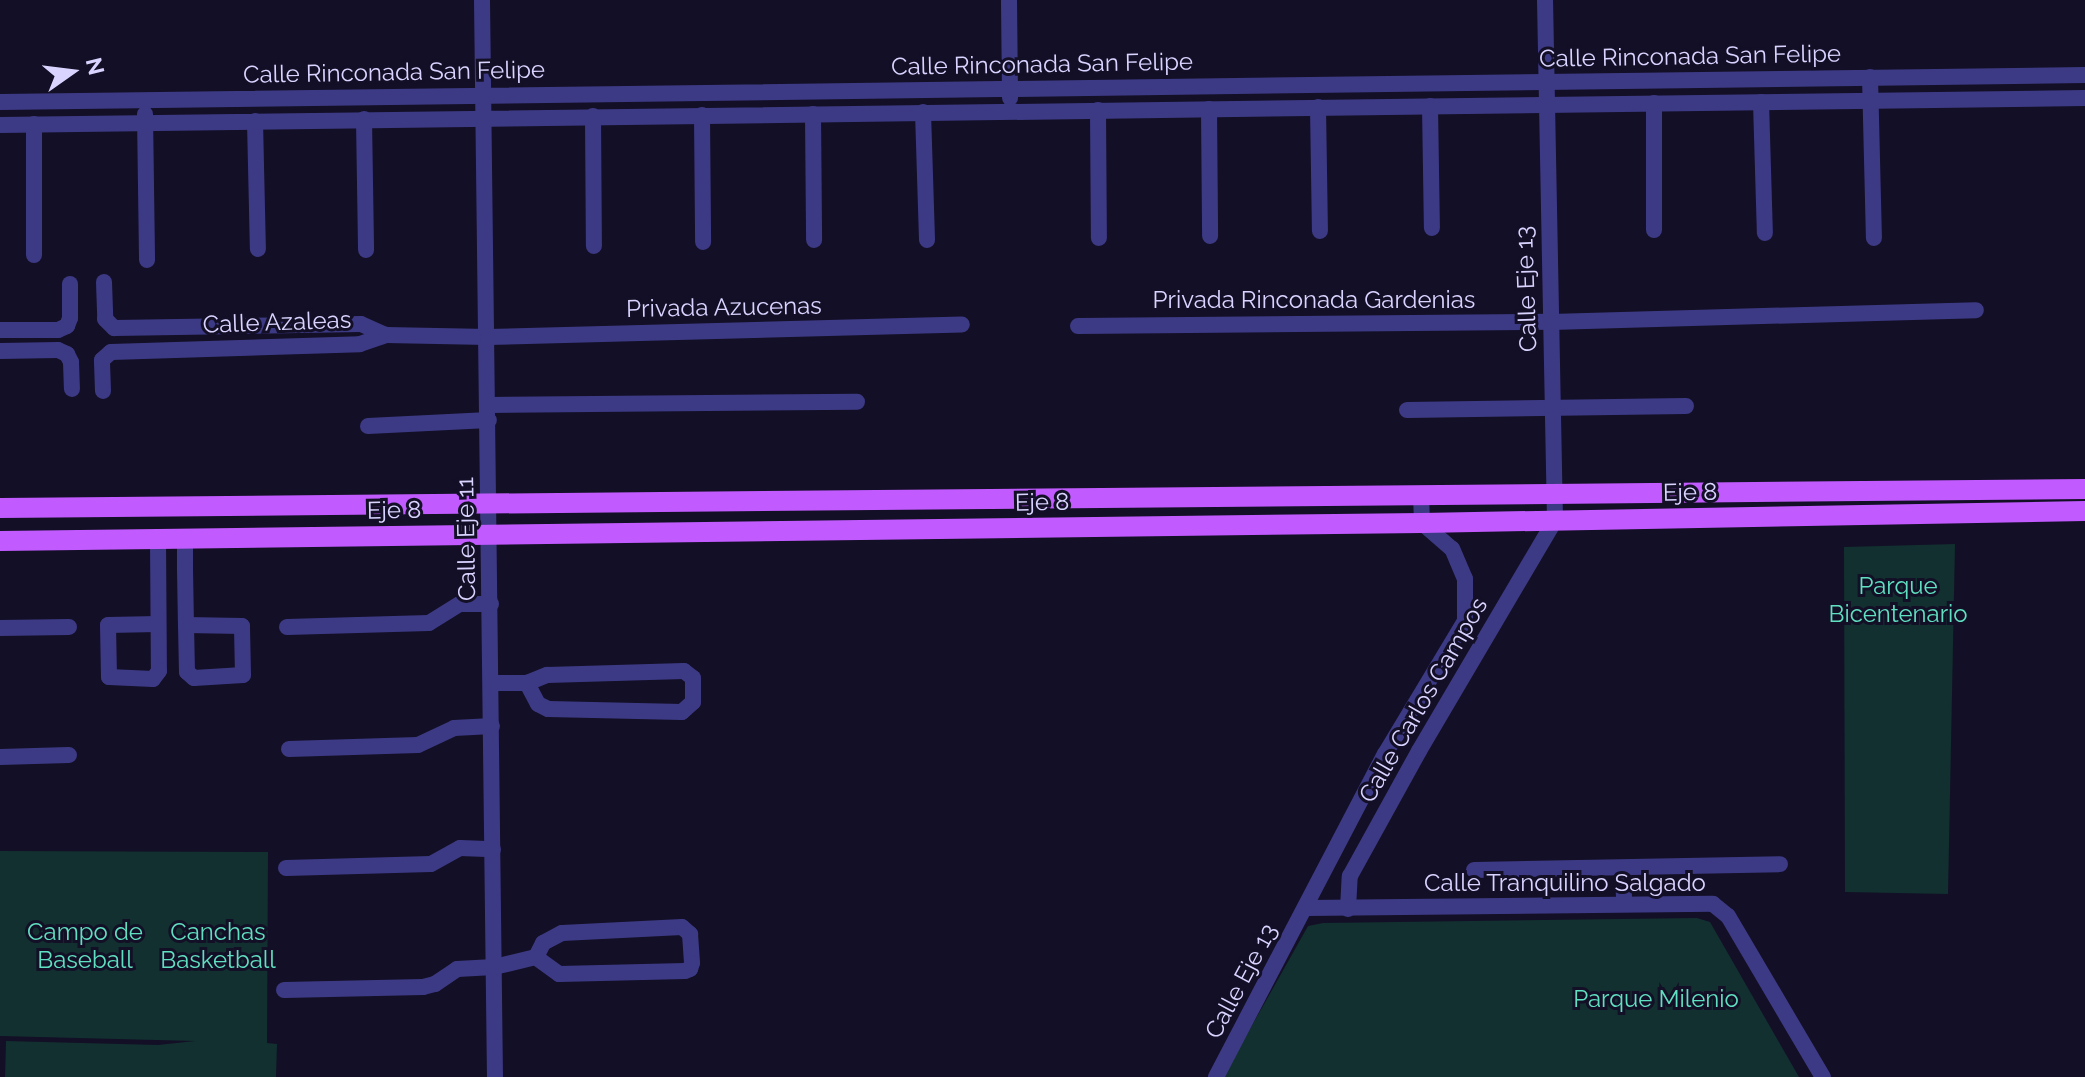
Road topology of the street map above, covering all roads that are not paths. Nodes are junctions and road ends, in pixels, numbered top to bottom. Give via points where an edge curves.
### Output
1 (482, 0) edge
2 (1009, 0) edge
3 (1545, 0) edge
4 (2085, 75) edge
5 (1870, 77) junction
6 (1544, 82) junction
7 (1010, 88) junction
8 (484, 95) junction
9 (2085, 98) edge
10 (144, 100) junction
11 (1871, 101) junction
12 (0, 102) edge
13 (1761, 102) junction
14 (1654, 103) junction
15 (1544, 105) junction
16 (1430, 106) junction
17 (1318, 107) junction
18 (1209, 109) junction
19 (1098, 110) junction
20 (1010, 111) junction
21 (923, 112) junction
22 (813, 114) junction
23 (702, 115) junction
24 (593, 116) junction
25 (484, 118) junction
26 (364, 119) junction
27 (255, 121) junction
28 (145, 122) junction
29 (34, 124) junction
30 (0, 125) edge
31 (1432, 228) dead end
32 (1654, 230) dead end
33 (1320, 231) dead end
34 (1765, 233) dead end
35 (1210, 236) dead end
36 (1099, 238) dead end
37 (1874, 238) dead end
38 (814, 240) dead end
39 (927, 240) dead end
40 (703, 242) dead end
41 (594, 246) dead end
42 (258, 249) dead end
43 (366, 250) dead end
44 (34, 255) dead end
45 (147, 260) dead end
46 (104, 282) dead end
47 (70, 284) dead end
48 (1976, 310) dead end
49 (1551, 322) junction
50 (962, 325) dead end
51 (1078, 326) dead end
52 (0, 330) edge
53 (386, 335) junction
54 (488, 337) junction
55 (0, 351) edge
56 (72, 389) dead end
57 (103, 391) dead end
58 (857, 402) dead end
59 (1686, 406) dead end
60 (1407, 410) dead end
61 (1553, 410) junction
62 (489, 412) junction
63 (368, 426) dead end
64 (2085, 489) edge
65 (1556, 496) junction
66 (1421, 497) junction
67 (490, 503) junction
68 (0, 508) edge
69 (2085, 511) edge
70 (1555, 520) junction
71 (1422, 523) junction
72 (491, 535) junction
73 (158, 539) junction
74 (185, 539) junction
75 (0, 541) edge
76 (491, 604) junction
77 (158, 624) junction
78 (186, 625) junction
79 (69, 627) dead end
80 (287, 627) dead end
81 (0, 628) edge
82 (492, 683) junction
83 (527, 683) junction
84 (492, 726) junction
85 (289, 749) dead end
86 (69, 755) dead end
87 (0, 757) edge
88 (493, 849) junction
89 (1780, 864) dead end
90 (286, 868) dead end
91 (1623, 869) junction
92 (1474, 870) dead end
93 (1624, 903) junction
94 (1307, 908) junction
95 (1348, 909) junction
96 (536, 957) junction
97 (494, 967) junction
98 (284, 990) dead end
99 (495, 1077) edge
100 (1216, 1077) edge
101 (1823, 1077) edge

1 - 8 street, Calle Eje 11
2 - 7 street
3 - 6 street, Calle Eje 13
4 - 5 street, Calle Rinconada San Felipe
5 - 6 street, Calle Rinconada San Felipe
5 - 11 street
6 - 7 street, Calle Rinconada San Felipe
6 - 15 street, Calle Eje 13
7 - 8 street, Calle Rinconada San Felipe
7 - 20 street
8 - 10 street, Calle Rinconada San Felipe
8 - 25 street, Calle Eje 11
9 - 11 street, Calle Rinconada San Felipe
10 - 12 street, Calle Rinconada San Felipe
10 - 28 street
11 - 13 street, Calle Rinconada San Felipe
11 - 37 street
13 - 14 street, Calle Rinconada San Felipe
13 - 34 street
14 - 15 street, Calle Rinconada San Felipe
14 - 32 street
15 - 16 street, Calle Rinconada San Felipe
15 - 49 street, Calle Eje 13
16 - 17 street, Calle Rinconada San Felipe
16 - 31 street
17 - 18 street, Calle Rinconada San Felipe
17 - 33 street
18 - 19 street, Calle Rinconada San Felipe
18 - 35 street
19 - 20 street, Calle Rinconada San Felipe
19 - 36 street
20 - 21 street, Calle Rinconada San Felipe
21 - 22 street, Calle Rinconada San Felipe
21 - 39 street
22 - 23 street, Calle Rinconada San Felipe
22 - 38 street
23 - 24 street, Calle Rinconada San Felipe
23 - 40 street
24 - 25 street, Calle Rinconada San Felipe
24 - 41 street
25 - 26 street, Calle Rinconada San Felipe
25 - 54 street, Calle Eje 11
26 - 27 street, Calle Rinconada San Felipe
26 - 43 street
27 - 28 street, Calle Rinconada San Felipe
27 - 42 street
28 - 29 street, Calle Rinconada San Felipe
28 - 45 street
29 - 30 street, Calle Rinconada San Felipe
29 - 44 street
46 - 53 street via 105,319 114,328 361,324
47 - 52 street via 67,326
48 - 49 street, Privada Rinconada Gardenias
49 - 51 street, Privada Rinconada Gardenias
49 - 61 street, Calle Eje 13
50 - 54 street, Privada Azucenas
53 - 54 street, Calle Azaleas
53 - 57 street, Calle Azaleas via 360,344 111,352 102,360
54 - 62 street, Calle Eje 11
55 - 56 street via 67,354
58 - 62 street
59 - 61 street
60 - 61 street
61 - 65 street, Calle Eje 13
62 - 63 street
62 - 67 street, Calle Eje 11
64 - 65 main road, Eje 8
65 - 66 main road, Eje 8
65 - 70 street, Calle Eje 13
66 - 67 main road, Eje 8
66 - 71 street
67 - 68 main road, Eje 8
67 - 72 street, Calle Eje 11
69 - 70 main road, Eje 8
70 - 71 main road, Eje 8
70 - 95 street, Calle Carlos Campos via 1350,876
71 - 72 main road, Eje 8
71 - 94 street, Calle Carlos Campos via 1452,549 1465,579 1465,621 1385,754
72 - 74 main road, Eje 8
72 - 76 street, Calle Eje 11
73 - 74 main road, Eje 8
73 - 75 main road, Eje 8
73 - 77 street
74 - 78 street
76 - 80 street via 460,604 429,623
76 - 82 street, Calle Eje 11
77 - 77 street via 157,676 109,677 106,630 112,624
78 - 78 street via 189,676 243,675 244,631 236,623
79 - 81 street
82 - 83 street
82 - 84 street, Calle Eje 11
83 - 83 street via 547,675 684,671 693,678 693,702 682,712 548,709 538,704
84 - 85 street via 454,728 418,745
84 - 88 street, Calle Eje 11
86 - 87 street
88 - 90 street via 460,848 431,864
88 - 97 street, Calle Eje 11
89 - 91 street
91 - 92 street
91 - 93 street
93 - 95 street, Calle Tranquilino Salgado
93 - 101 street, Calle Tranquilino Salgado via 1707,903 1724,910
94 - 95 street, Calle Tranquilino Salgado
94 - 100 street, Calle Eje 13
96 - 96 street via 543,943 562,933 682,927 690,934 692,963 685,971 559,974
96 - 97 street
97 - 98 street via 457,969 423,987
97 - 99 street, Calle Eje 11

